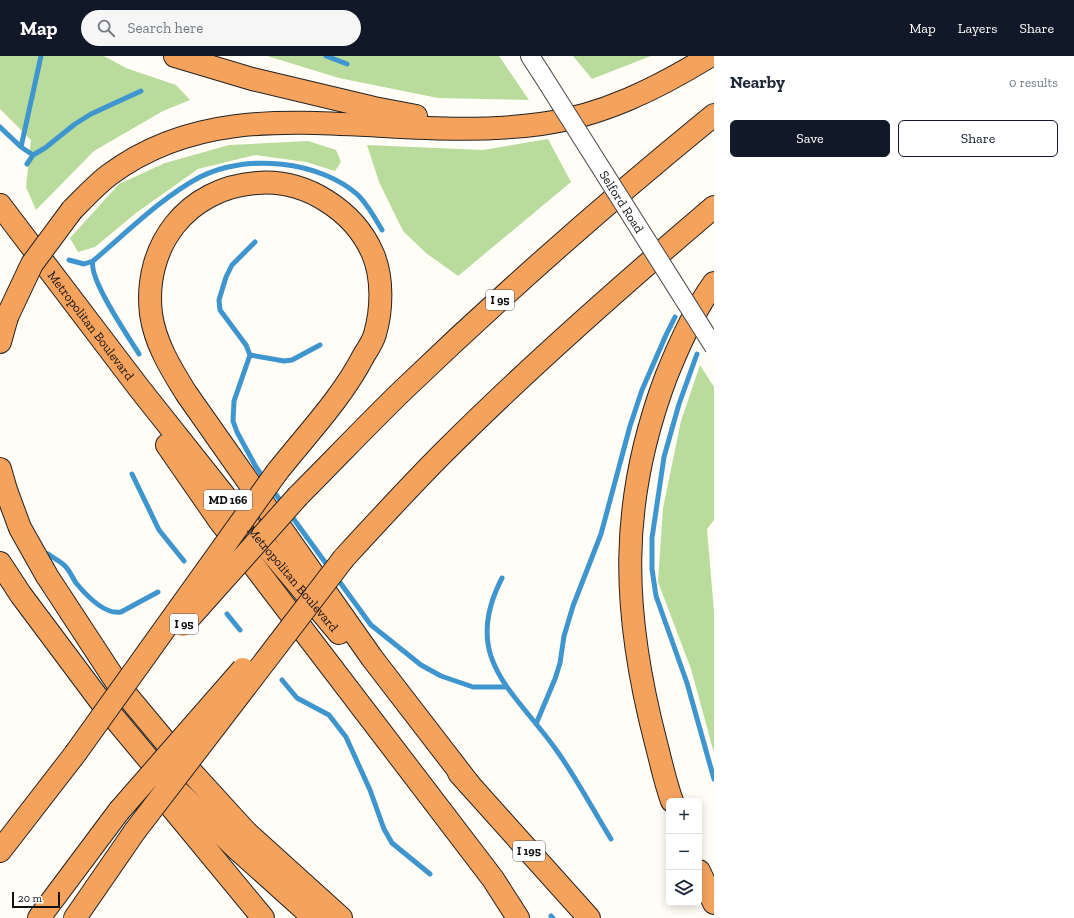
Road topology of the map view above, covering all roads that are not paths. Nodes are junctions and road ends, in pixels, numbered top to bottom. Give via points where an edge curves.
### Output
1 (175, 56) edge
2 (530, 56) edge
3 (710, 56) edge
4 (714, 115) edge
5 (501, 127) junction
6 (0, 205) edge
7 (714, 207) edge
8 (714, 283) edge
9 (0, 342) edge
10 (714, 348) edge
11 (0, 469) edge
12 (344, 558) junction
13 (0, 563) edge
14 (0, 570) edge
15 (75, 754) junction
16 (469, 784) junction
17 (671, 798) edge
18 (0, 851) edge
19 (702, 878) edge
20 (714, 903) edge
21 (39, 918) edge
22 (75, 918) edge
23 (262, 918) edge
24 (314, 918) edge
25 (342, 918) edge
26 (518, 918) edge
27 (589, 918) edge

1 - 5 highway via 252,79 374,108
2 - 10 street, Selford Road, bridge
3 - 5 highway via 666,82 586,114 541,124
4 - 15 highway, I 95, bridge via 576,231 402,392 298,496 186,621
5 - 9 highway, bridge via 261,122 220,127 172,141 140,156 110,175 72,210 32,264 7,317
6 - 16 highway, Metropolitan Boulevard / MD 166 via 235,509
6 - 26 highway via 219,520 493,879
7 - 12 highway via 617,289 526,373 444,452
8 - 17 highway via 677,350 656,404 640,465 632,512 629,562 639,669
11 - 25 highway via 20,528 47,576 119,686 184,764 247,833
12 - 21 highway, bridge via 186,732 119,811
12 - 22 highway, bridge via 135,832
13 - 24 highway via 101,702 166,780
14 - 23 highway via 16,598 92,710
15 - 16 highway, bridge via 277,472 342,391 359,366 374,336 380,310 380,283 374,255 362,234 349,218 325,199 305,190 258,182 215,193 196,205 177,223 163,242 153,266 150,290 151,315 159,342 186,393 327,594 372,658
15 - 18 highway, I 95
16 - 27 highway, Metropolitan Boulevard / I 195
19 - 20 highway

